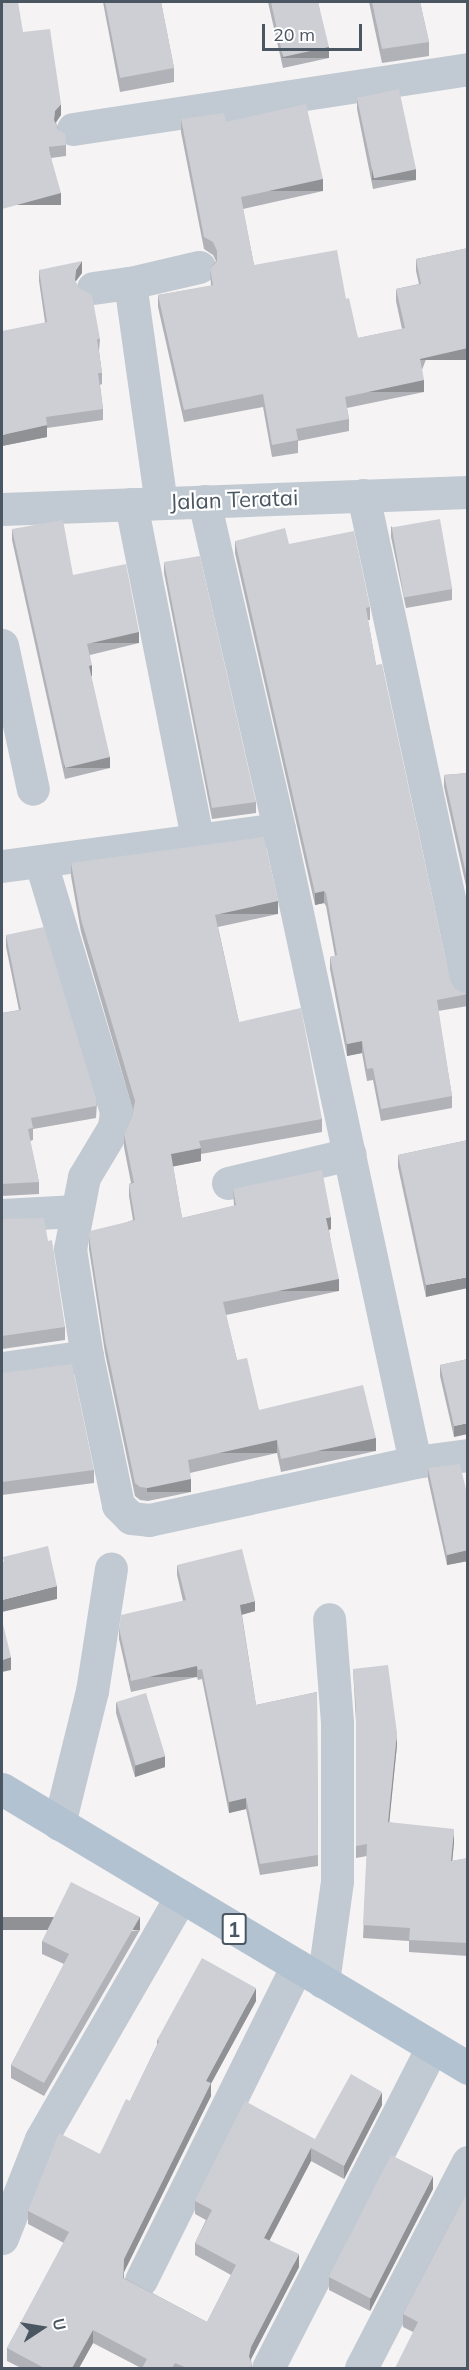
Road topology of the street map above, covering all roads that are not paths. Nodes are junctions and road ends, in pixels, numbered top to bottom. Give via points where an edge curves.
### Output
1 (468, 69) edge
2 (73, 129) dead end
3 (199, 267) dead end
4 (130, 283) junction
5 (93, 288) dead end
6 (468, 492) edge
7 (363, 495) junction
8 (204, 501) junction
9 (146, 503) junction
10 (2, 509) edge
11 (2, 645) edge
12 (33, 789) dead end
13 (279, 829) junction
14 (197, 838) junction
15 (41, 863) junction
16 (2, 866) edge
17 (468, 987) edge
18 (350, 1154) junction
19 (228, 1183) dead end
20 (76, 1211) junction
21 (2, 1215) edge
22 (87, 1356) junction
23 (2, 1368) edge
24 (468, 1455) edge
25 (415, 1462) junction
26 (111, 1568) dead end
27 (329, 1619) dead end
28 (2, 1789) edge
29 (59, 1824) junction
30 (181, 1897) junction
31 (310, 1974) junction
32 (432, 2048) junction
33 (468, 2068) edge
34 (468, 2163) edge
35 (2, 2238) edge
36 (141, 2280) dead end
37 (268, 2368) edge
38 (361, 2368) edge

1 - 2 street
3 - 4 street
4 - 5 street
4 - 9 street
6 - 7 street, Jalan Teratai
7 - 8 street, Jalan Teratai
7 - 17 street
8 - 9 street, Jalan Teratai
8 - 13 street
9 - 10 street, Jalan Teratai
9 - 14 street
11 - 12 street
13 - 14 street
13 - 18 street
14 - 15 street
15 - 16 street
15 - 20 street via 116,1112 114,1127 84,1177
18 - 19 street
18 - 25 street
20 - 21 street
20 - 22 street via 70,1249
22 - 23 street
22 - 25 street via 118,1506 131,1518 149,1520
24 - 25 street
26 - 29 street via 92,1691
27 - 31 street via 337,1722 337,1881
28 - 29 main road, 1
29 - 30 main road, 1
30 - 31 main road, 1
30 - 35 street via 41,2139
31 - 32 main road, 1
31 - 36 street
32 - 33 main road, 1
32 - 37 street
34 - 38 street

